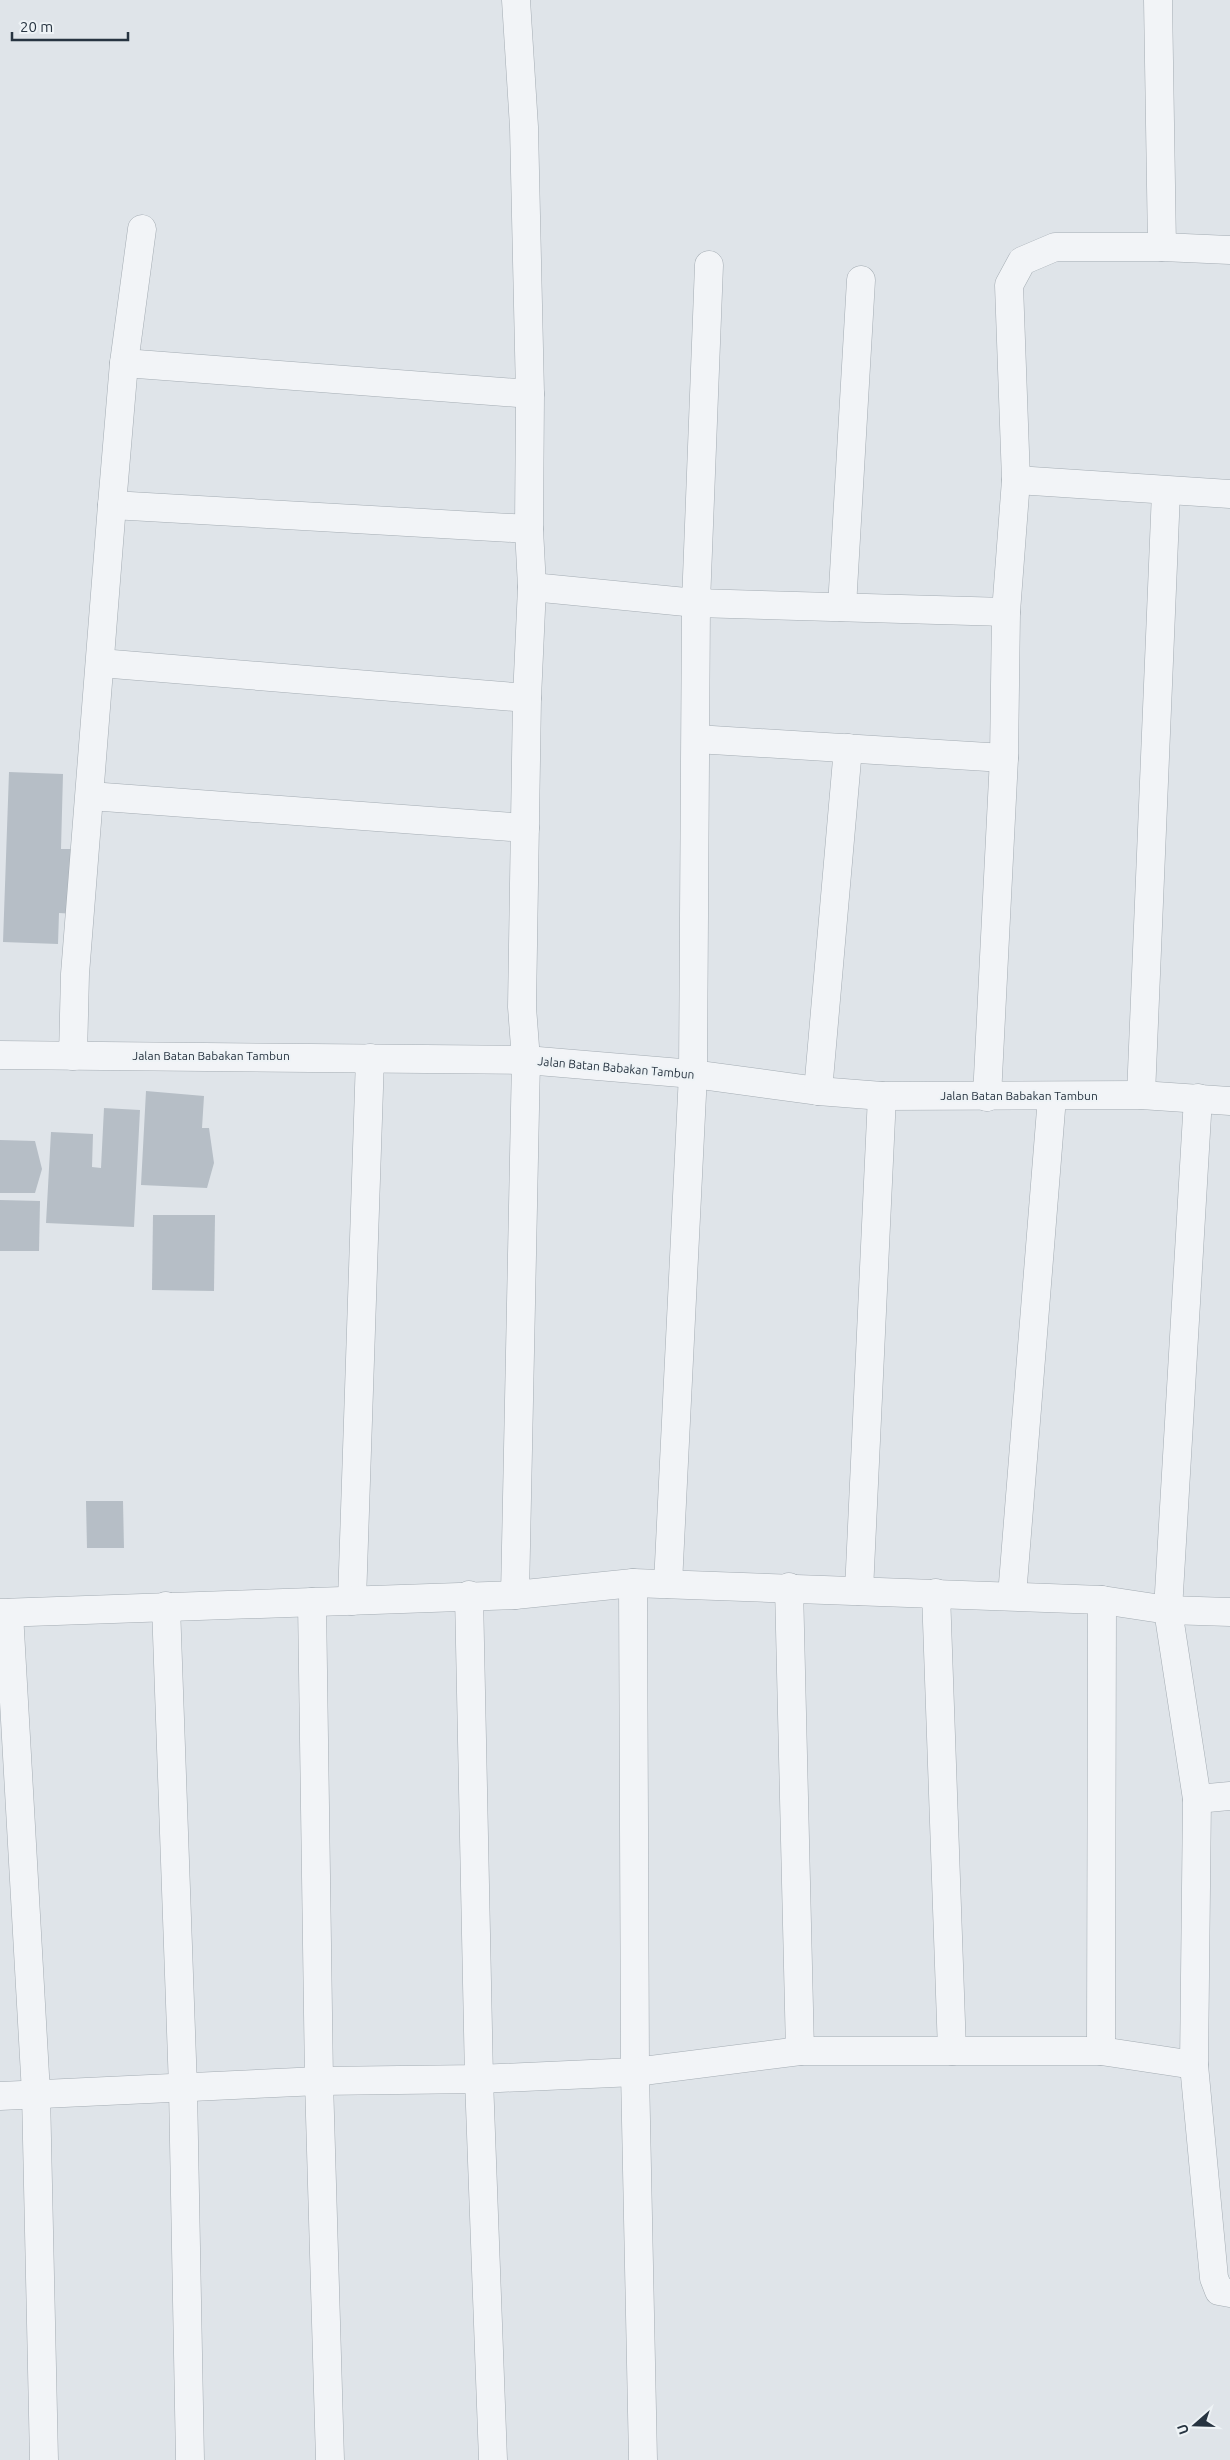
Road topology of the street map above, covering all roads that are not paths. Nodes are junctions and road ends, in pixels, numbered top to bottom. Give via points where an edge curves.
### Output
1 (516, 0) edge
2 (1158, 0) edge
3 (142, 229) dead end
4 (1162, 247) junction
5 (1230, 250) edge
6 (709, 265) dead end
7 (861, 280) dead end
8 (124, 363) junction
9 (530, 394) junction
10 (1016, 480) junction
11 (1166, 492) junction
12 (1230, 494) edge
13 (112, 505) junction
14 (529, 529) junction
15 (532, 588) junction
16 (696, 602) junction
17 (842, 607) junction
18 (1006, 612) junction
19 (100, 663) junction
20 (527, 698) junction
21 (696, 739) junction
22 (848, 748) junction
23 (1004, 758) junction
24 (90, 796) junction
25 (525, 828) junction
26 (0, 1055) edge
27 (73, 1056) junction
28 (370, 1058) junction
29 (526, 1060) junction
30 (693, 1074) junction
31 (818, 1091) junction
32 (1141, 1095) junction
33 (882, 1096) junction
34 (987, 1097) junction
35 (1052, 1097) junction
36 (1198, 1098) junction
37 (1230, 1101) edge
38 (633, 1583) junction
39 (668, 1584) junction
40 (790, 1587) junction
41 (859, 1591) junction
42 (936, 1592) junction
43 (469, 1595) junction
44 (515, 1595) junction
45 (1012, 1596) junction
46 (352, 1600) junction
47 (1102, 1600) junction
48 (312, 1602) junction
49 (166, 1606) junction
50 (1168, 1610) junction
51 (1230, 1612) edge
52 (4, 1613) edge
53 (1230, 1796) edge
54 (1197, 1799) junction
55 (952, 2051) junction
56 (1101, 2051) junction
57 (800, 2052) junction
58 (1194, 2064) junction
59 (635, 2072) junction
60 (479, 2079) junction
61 (319, 2081) junction
62 (183, 2088) junction
63 (36, 2093) junction
64 (0, 2096) edge
65 (1230, 2293) edge
66 (44, 2460) edge
67 (190, 2460) edge
68 (330, 2460) edge
69 (493, 2460) edge
70 (643, 2460) edge

1 - 9 street via 524,137
2 - 4 street
3 - 8 street
4 - 5 street
4 - 10 street via 1055,247 1022,261 1009,285
6 - 16 street
7 - 17 street
8 - 9 street
8 - 13 street
9 - 14 street
10 - 11 street
10 - 18 street
11 - 12 street
11 - 32 street
13 - 14 street
13 - 19 street
14 - 15 street
15 - 16 street
15 - 20 street
16 - 17 street
16 - 21 street
17 - 18 street
18 - 23 street
19 - 20 street
19 - 24 street
20 - 25 street
21 - 22 street
21 - 30 street
22 - 23 street
22 - 31 street
23 - 34 street
24 - 25 street
24 - 27 street via 75,974
25 - 29 street via 522,1007
26 - 27 street, Jalan Batan Babakan Tambun
27 - 28 street, Jalan Batan Babakan Tambun
28 - 29 street, Jalan Batan Babakan Tambun
28 - 46 street
29 - 30 street, Jalan Batan Babakan Tambun
29 - 44 street
30 - 31 street, Jalan Batan Babakan Tambun
30 - 39 street
31 - 33 street, Jalan Batan Babakan Tambun
32 - 35 street, Jalan Batan Babakan Tambun
32 - 36 street, Jalan Batan Babakan Tambun
33 - 34 street, Jalan Batan Babakan Tambun
33 - 41 street
34 - 35 street, Jalan Batan Babakan Tambun
35 - 45 street
36 - 37 street, Jalan Batan Babakan Tambun
36 - 50 street
38 - 39 street
38 - 44 street
38 - 59 street
39 - 40 street
40 - 41 street
40 - 57 street
41 - 42 street
42 - 45 street
42 - 55 street
43 - 44 street
43 - 46 street
43 - 60 street
45 - 47 street
46 - 48 street
47 - 50 street
47 - 56 street
48 - 49 street
48 - 61 street
49 - 52 street
49 - 62 street
50 - 51 street
50 - 54 street
52 - 63 street
53 - 54 street
54 - 58 street
55 - 56 street
55 - 57 street
56 - 58 street
57 - 59 street
58 - 65 street via 1214,2278 1220,2291
59 - 60 street
59 - 70 street
60 - 61 street
60 - 69 street
61 - 62 street
61 - 68 street
62 - 63 street
62 - 67 street
63 - 64 street
63 - 66 street

